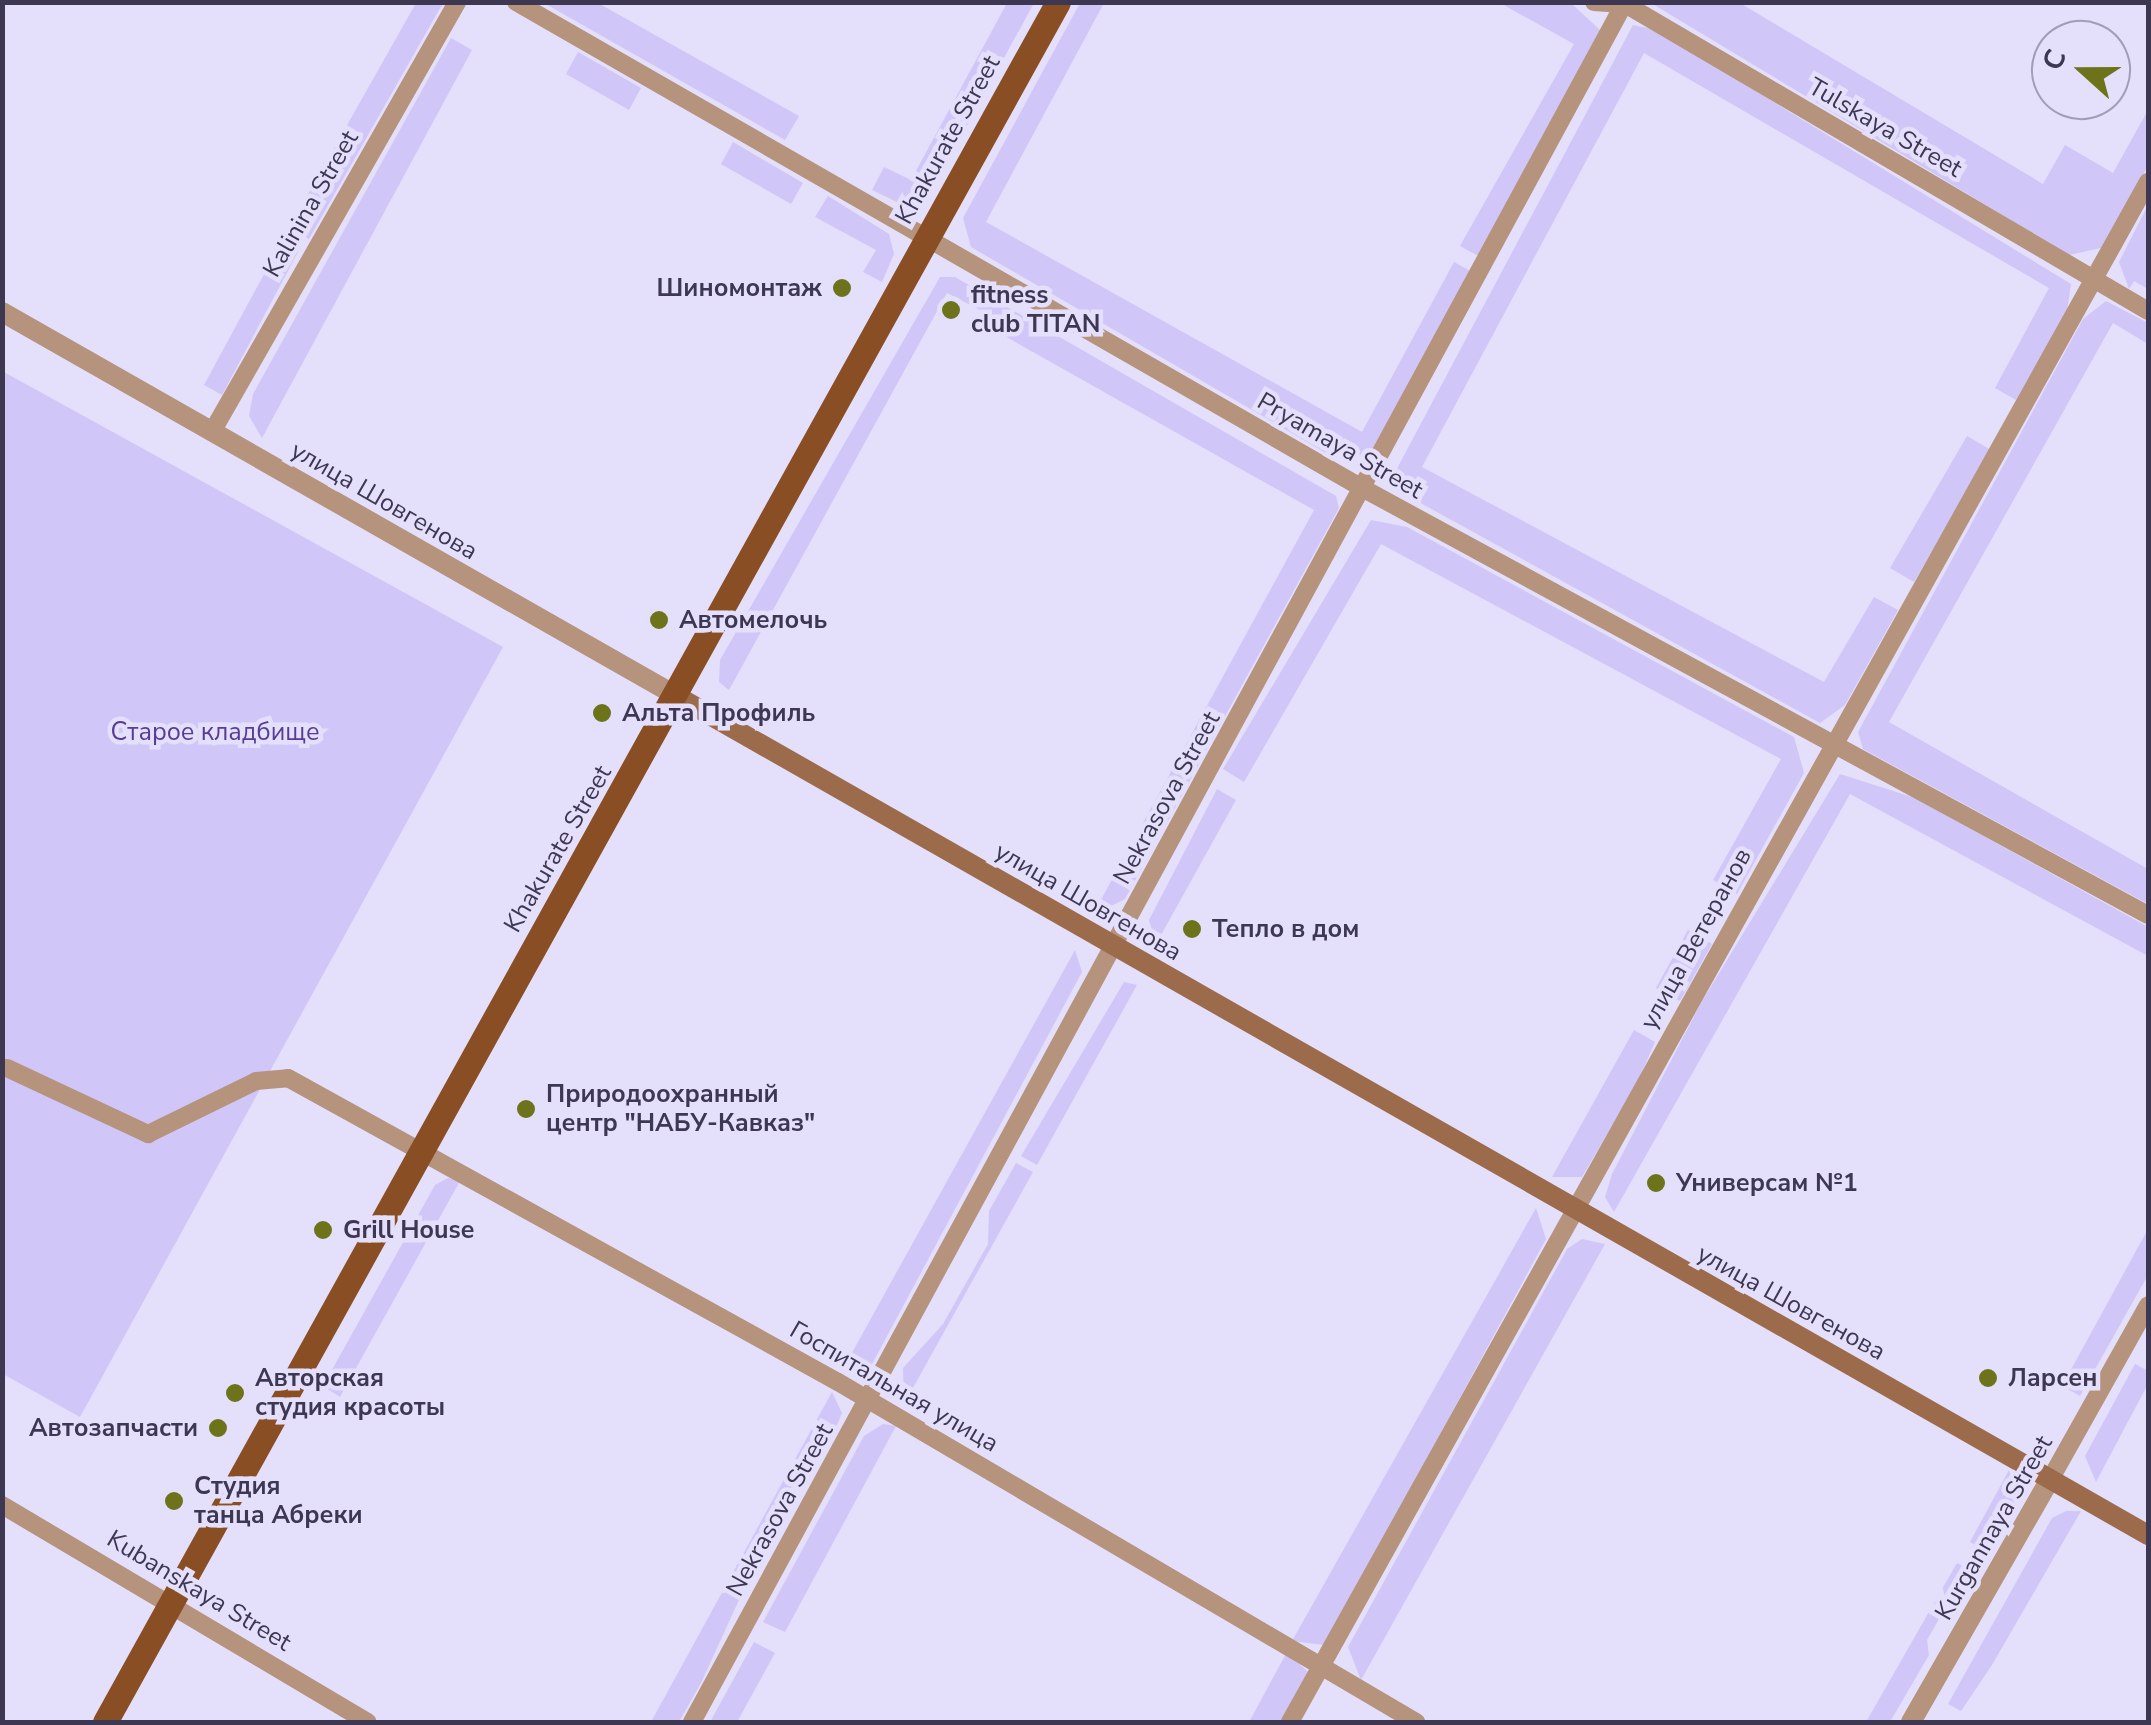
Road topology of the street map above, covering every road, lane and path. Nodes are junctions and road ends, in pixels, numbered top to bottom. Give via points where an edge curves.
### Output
1 (457, 2) edge
2 (516, 2) edge
3 (1058, 2) edge
4 (1594, 2) edge
5 (1625, 3) edge
6 (2148, 182) edge
7 (929, 238) junction
8 (2093, 280) junction
9 (2148, 311) edge
10 (2, 312) edge
11 (212, 432) junction
12 (1364, 489) junction
13 (680, 698) junction
14 (1833, 744) junction
15 (2148, 915) edge
16 (1115, 946) junction
17 (7, 1068) dead end
18 (422, 1150) junction
19 (1575, 1210) junction
20 (2148, 1305) edge
21 (869, 1400) junction
22 (2051, 1478) junction
23 (2, 1505) edge
24 (2148, 1535) edge
25 (171, 1603) junction
26 (1321, 1668) junction
27 (105, 1722) edge
28 (368, 1722) edge
29 (692, 1722) edge
30 (1290, 1722) edge
31 (1416, 1722) edge
32 (1912, 1722) edge

1 - 11 street, Kalinina Street
2 - 7 street, Pryamaya Street
3 - 7 main road, Khakurate Street
4 - 5 street, Tulskaya Street
5 - 8 street, Tulskaya Street
5 - 12 street, Nekrasova Street
6 - 8 street, улица Ветеранов
7 - 12 street, Pryamaya Street
7 - 13 main road, Khakurate Street
8 - 9 street, Tulskaya Street
8 - 14 street, улица Ветеранов
10 - 11 street, улица Шовгенова
11 - 13 street, улица Шовгенова
12 - 14 street, Pryamaya Street
12 - 16 street, Nekrasova Street
13 - 16 main road, улица Шовгенова
13 - 18 main road, Khakurate Street
14 - 15 street, Pryamaya Street
14 - 19 street, улица Ветеранов
16 - 19 main road, улица Шовгенова
16 - 21 street, Nekrasova Street
17 - 18 street, Госпитальная улица via 131,1132 148,1134 274,1076
18 - 21 street, Госпитальная улица
18 - 25 main road, Khakurate Street
19 - 22 main road, улица Шовгенова
19 - 26 street, улица Ветеранов
20 - 22 street, Kurgannaya Street
21 - 26 street, Госпитальная улица
21 - 29 street, Nekrasova Street
22 - 24 main road, улица Шовгенова
22 - 32 street, Kurgannaya Street
23 - 25 street, Kubanskaya Street
25 - 27 main road, Khakurate Street
25 - 28 street, Kubanskaya Street
26 - 30 street, улица Ветеранов
26 - 31 street, Госпитальная улица

